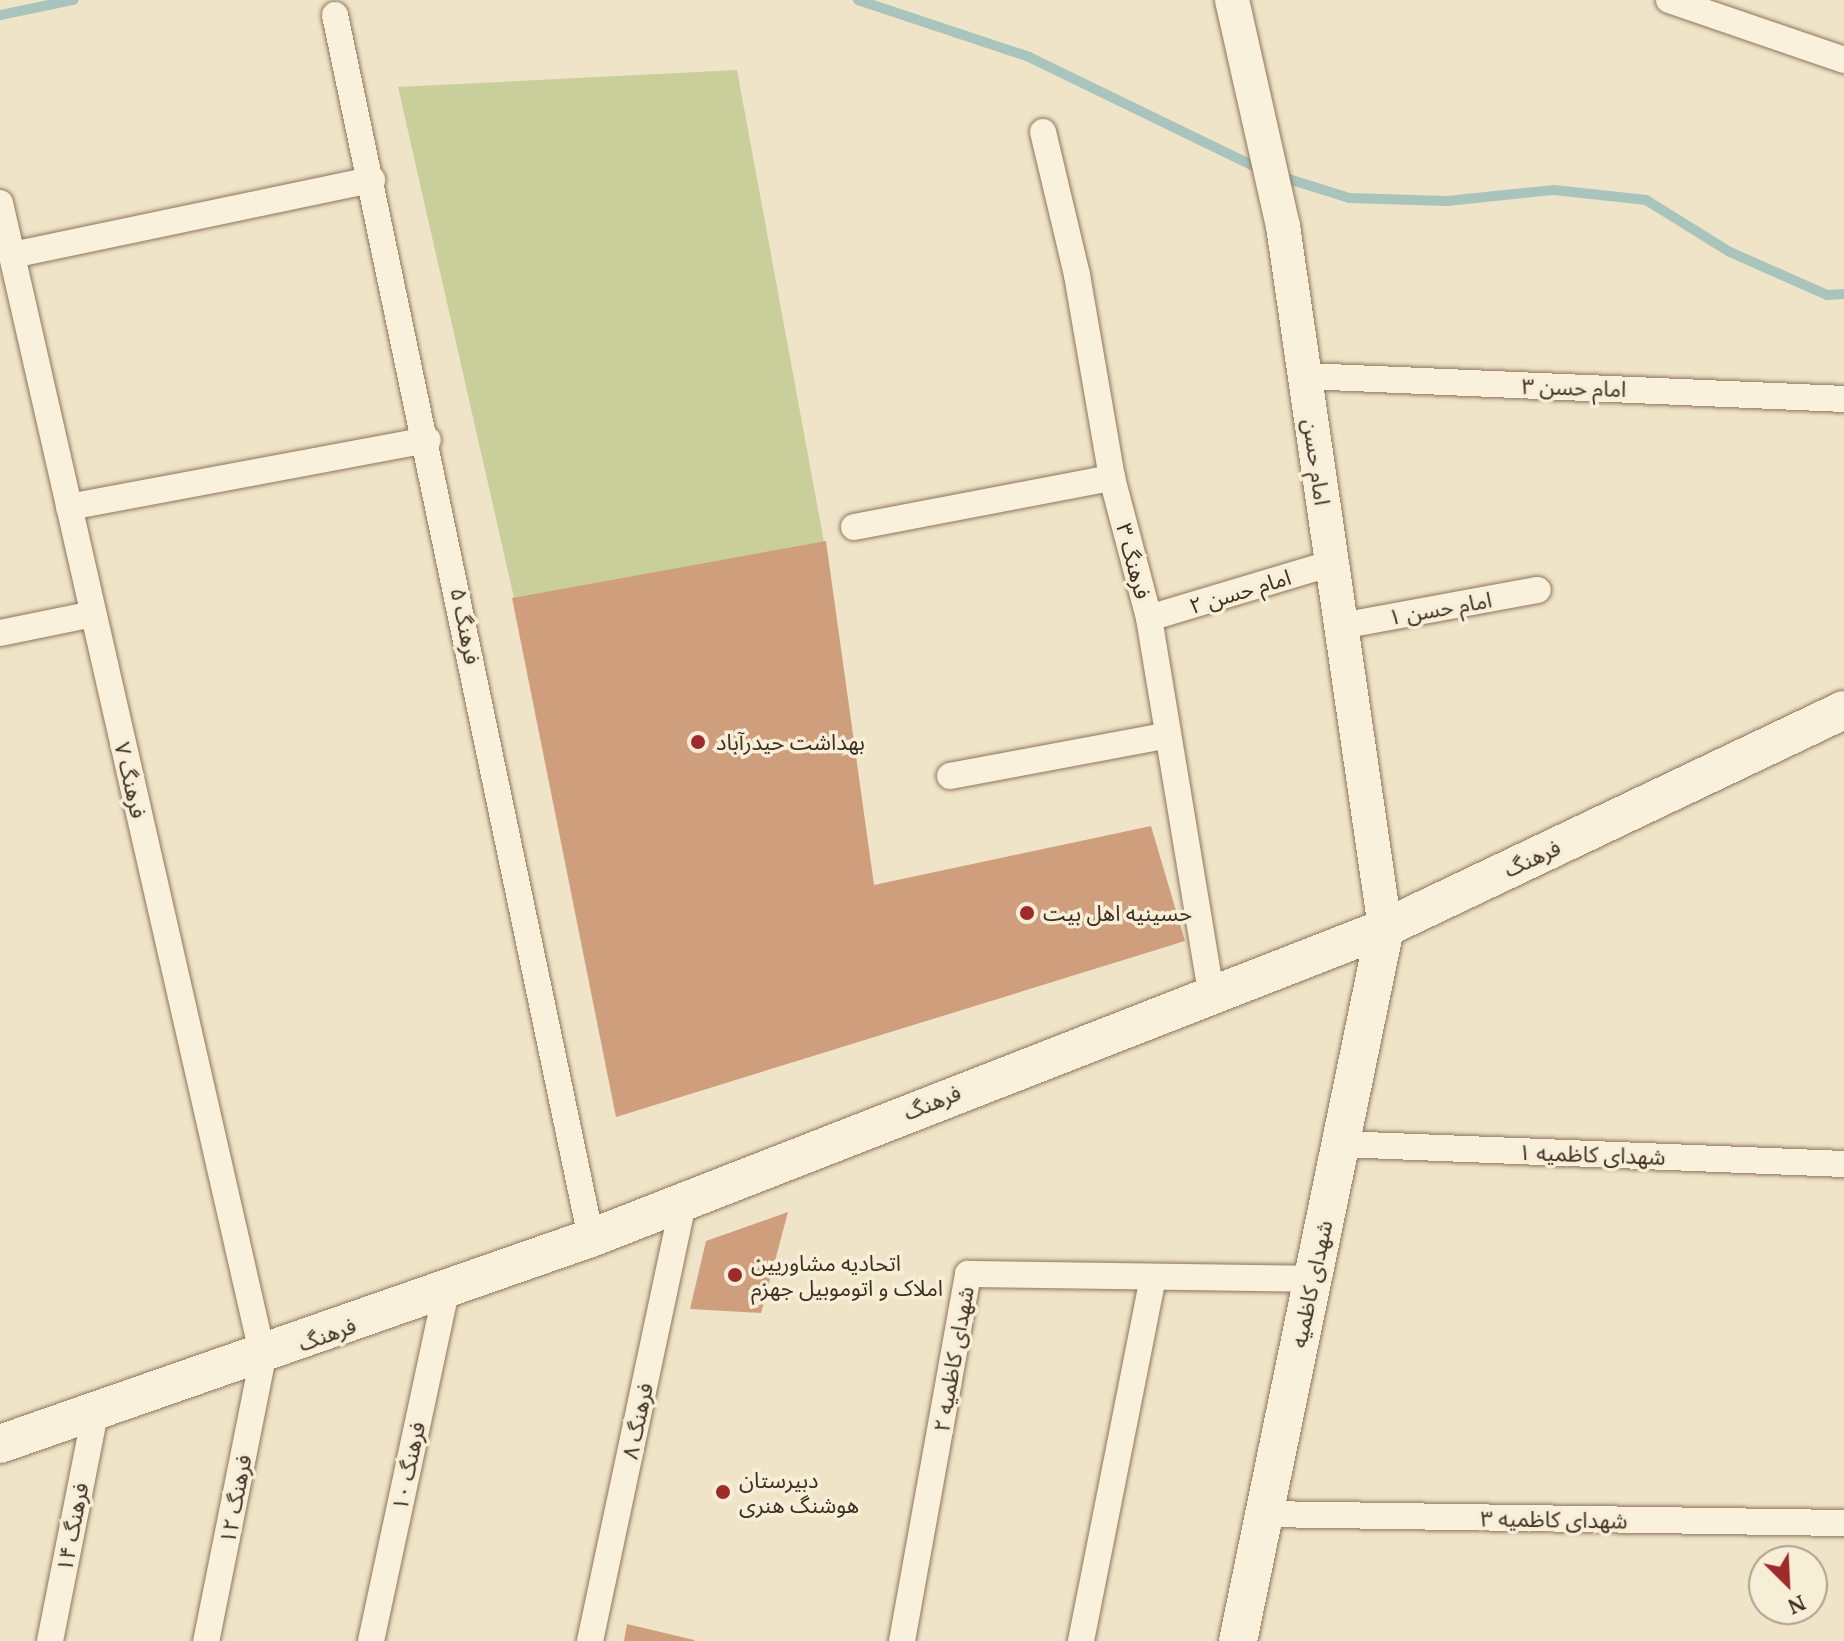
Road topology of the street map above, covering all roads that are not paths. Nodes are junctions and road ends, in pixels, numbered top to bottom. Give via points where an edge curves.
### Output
1 (1232, 0) edge
2 (1669, 0) edge
3 (335, 15) dead end
4 (1844, 60) edge
5 (1043, 132) dead end
6 (372, 180) junction
7 (0, 204) edge
8 (12, 255) junction
9 (1305, 376) junction
10 (1844, 399) edge
11 (428, 440) junction
12 (1112, 478) junction
13 (69, 507) junction
14 (854, 527) dead end
15 (1332, 563) junction
16 (1538, 590) dead end
17 (93, 614) junction
18 (1149, 618) junction
19 (1341, 626) junction
20 (0, 633) edge
21 (1844, 710) edge
22 (1163, 736) junction
23 (950, 776) dead end
24 (1385, 928) junction
25 (1211, 993) junction
26 (1340, 1144) junction
27 (1844, 1164) edge
28 (684, 1200) junction
29 (591, 1238) junction
30 (1153, 1279) junction
31 (1312, 1279) junction
32 (446, 1292) junction
33 (263, 1357) junction
34 (95, 1414) junction
35 (0, 1444) edge
36 (1263, 1514) junction
37 (1844, 1523) edge
38 (50, 1641) edge
39 (206, 1641) edge
40 (371, 1641) edge
41 (590, 1641) edge
42 (902, 1641) edge
43 (1081, 1641) edge
44 (1238, 1641) edge

1 - 9 street, امام حسن via 1283,226
2 - 4 street
3 - 6 street, فرهنگ ۵
5 - 12 street, فرهنگ ۳ via 1077,275
6 - 8 street
6 - 11 street, فرهنگ ۵
7 - 8 street, فرهنگ ۷
8 - 13 street, فرهنگ ۷
9 - 10 street, امام حسن ۳
9 - 15 street, امام حسن
11 - 13 street
11 - 29 street, فرهنگ ۵
12 - 14 street
12 - 18 street, فرهنگ ۳
13 - 17 street, فرهنگ ۷
15 - 18 street, امام حسن ۲
15 - 19 street, امام حسن
16 - 19 street, امام حسن ۱
17 - 20 street
17 - 33 street, فرهنگ ۷
18 - 22 street, فرهنگ ۳
19 - 24 street, امام حسن
21 - 24 main road, فرهنگ
22 - 23 street
22 - 25 street, فرهنگ ۳
24 - 25 main road, فرهنگ
24 - 26 main road, شهدای کاظمیه
25 - 28 main road, فرهنگ
26 - 27 street, شهدای کاظمیه ۱
26 - 31 main road, شهدای کاظمیه
28 - 29 main road, فرهنگ
28 - 41 street, فرهنگ ۸
29 - 32 main road, فرهنگ
30 - 31 street, شهدای کاظمیه ۲
30 - 42 street, شهدای کاظمیه ۲ via 968,1274
30 - 43 street
31 - 36 main road, شهدای کاظمیه
32 - 33 main road, فرهنگ
32 - 40 street, فرهنگ ۱۰
33 - 34 main road, فرهنگ
33 - 39 street, فرهنگ ۱۲
34 - 35 main road, فرهنگ
34 - 38 street, فرهنگ ۱۴
36 - 37 street, شهدای کاظمیه ۳
36 - 44 main road, شهدای کاظمیه

